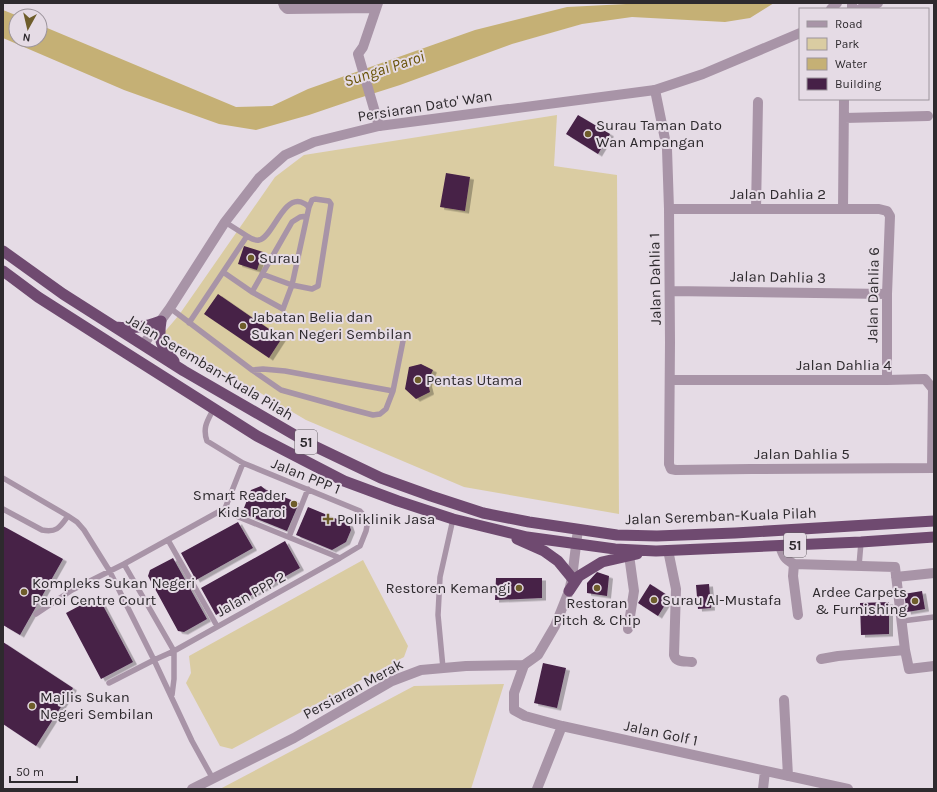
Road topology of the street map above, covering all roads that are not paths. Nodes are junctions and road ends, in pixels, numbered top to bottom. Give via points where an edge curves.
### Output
1 (283, 3) edge
2 (878, 3) edge
3 (377, 5) edge
4 (863, 8) edge
5 (799, 33) edge
6 (654, 90) junction
7 (844, 100) edge
8 (758, 102) dead end
9 (928, 116) dead end
10 (844, 118) junction
11 (379, 126) junction
12 (309, 207) junction
13 (669, 208) junction
14 (756, 208) junction
15 (843, 208) junction
16 (887, 211) joint
17 (307, 216) junction
18 (225, 222) junction
19 (247, 236) junction
20 (3, 251) edge
21 (3, 271) edge
22 (223, 272) junction
23 (262, 274) junction
24 (292, 285) junction
25 (670, 291) junction
26 (252, 292) junction
27 (887, 294) junction
28 (170, 308) junction
29 (161, 321) junction
30 (189, 322) junction
31 (115, 327) junction
32 (404, 336) dead end
33 (143, 345) junction
34 (150, 367) junction
35 (252, 370) junction
36 (184, 371) junction
37 (670, 380) junction
38 (887, 380) junction
39 (393, 391) junction
40 (214, 408) junction
41 (243, 463) junction
42 (933, 468) edge
43 (671, 469) joint
44 (3, 478) edge
45 (308, 489) junction
46 (3, 509) edge
47 (360, 510) joint
48 (224, 511) junction
49 (68, 516) junction
50 (458, 520) junction
51 (934, 521) edge
52 (578, 529) junction
53 (696, 535) junction
54 (289, 537) junction
55 (934, 537) edge
56 (168, 540) junction
57 (861, 542) junction
58 (576, 543) junction
59 (780, 546) junction
60 (743, 547) junction
61 (668, 550) junction
62 (656, 551) junction
63 (629, 556) junction
64 (340, 558) junction
65 (124, 564) junction
66 (794, 564) junction
67 (859, 566) junction
68 (109, 570) junction
69 (895, 572) junction
70 (934, 573) edge
71 (572, 578) junction
72 (569, 591) junction
73 (36, 614) dead end
74 (798, 615) dead end
75 (934, 618) edge
76 (902, 621) junction
77 (217, 626) junction
78 (628, 630) dead end
79 (905, 650) junction
80 (174, 651) junction
81 (822, 659) dead end
82 (154, 660) junction
83 (692, 662) dead end
84 (524, 665) junction
85 (934, 666) edge
86 (443, 668) junction
87 (109, 683) dead end
88 (172, 696) junction
89 (784, 700) dead end
90 (562, 726) junction
91 (765, 771) junction
92 (788, 776) junction
93 (213, 779) junction
94 (843, 788) edge
95 (192, 789) edge
96 (537, 789) edge
97 (763, 789) edge

1 - 3 street via 287,9
2 - 4 street
3 - 11 street via 358,54
5 - 6 street, Persiaran Dato' Wan via 703,74
6 - 11 street, Persiaran Dato' Wan
6 - 13 street, Jalan Dahlia 1 via 667,149
7 - 10 street
8 - 14 street
9 - 10 street
10 - 15 street
11 - 18 street, Persiaran Dato' Wan via 314,142 285,155 259,178
12 - 17 lane
12 - 19 lane via 301,202 291,203 264,238 255,240
12 - 24 lane via 315,199 329,201 331,204 318,286 312,289
13 - 14 street, Jalan Dahlia 2
13 - 25 street, Jalan Dahlia 1
14 - 15 street, Jalan Dahlia 2
15 - 16 street, Jalan Dahlia 2
16 - 27 street, Jalan Dahlia 6 via 890,216
17 - 23 lane via 292,222
17 - 24 lane
18 - 19 lane
18 - 28 street, Persiaran Dato' Wan
19 - 22 lane
20 - 31 highway, Jalan Seremban-Kuala Pilah / 51
21 - 34 highway, Jalan Seremban-Kuala Pilah / 51 via 38,297
22 - 26 lane
22 - 30 lane
23 - 24 lane
23 - 26 lane
24 - 26 lane via 283,309
25 - 27 street, Jalan Dahlia 3
25 - 37 street, Jalan Dahlia 1
27 - 38 street, Jalan Dahlia 6
28 - 29 street, Persiaran Dato' Wan
28 - 30 lane
29 - 31 highway via 147,326
29 - 33 street, Persiaran Dato' Wan
29 - 36 highway via 161,343
30 - 35 lane
31 - 33 highway, Jalan Seremban-Kuala Pilah / 51
32 - 39 lane
33 - 34 highway via 141,353
33 - 36 highway, Jalan Seremban-Kuala Pilah / 51
34 - 40 highway, Jalan Seremban-Kuala Pilah / 51
35 - 39 lane via 285,371
35 - 39 lane via 281,390 373,415 380,414 386,409
36 - 52 highway, Jalan Seremban-Kuala Pilah / 51 via 312,445 381,478 483,513
37 - 38 street, Jalan Dahlia 4
37 - 43 street, Jalan Dahlia 1
38 - 42 street, Jalan Dahlia 4 via 925,379 933,389
40 - 41 lane, Jalan PPP 1 via 204,434 207,440
40 - 50 highway, Jalan Seremban-Kuala Pilah / 51 via 257,436 344,481
41 - 45 lane, Jalan PPP 1
41 - 48 lane
42 - 43 street, Jalan Dahlia 5
44 - 49 lane
45 - 47 lane, Jalan PPP 1
45 - 54 lane
46 - 49 lane via 48,531 55,531
47 - 64 lane, Jalan PPP 2 via 368,520 360,546
48 - 54 lane
48 - 56 lane
49 - 68 lane via 84,530
50 - 58 highway, Jalan Seremban-Kuala Pilah / 51 via 527,537
50 - 71 highway via 544,551 558,560
50 - 86 lane via 440,578 438,615
51 - 53 highway, Jalan Seremban-Kuala Pilah / 51
52 - 53 highway, Jalan Seremban-Kuala Pilah / 51 via 617,534
52 - 58 street
53 - 60 highway via 695,539 698,542 733,542
54 - 64 lane
55 - 57 highway, Jalan Seremban-Kuala Pilah / 51
56 - 65 lane
56 - 77 lane
57 - 59 highway, Jalan Seremban-Kuala Pilah / 51
57 - 67 lane
58 - 62 highway, Jalan Seremban-Kuala Pilah / 51 via 615,549
58 - 71 street
59 - 60 highway, Jalan Seremban-Kuala Pilah / 51
59 - 66 street via 783,555
60 - 61 highway, Jalan Seremban-Kuala Pilah / 51
61 - 62 highway, Jalan Seremban-Kuala Pilah / 51
61 - 83 street via 676,588 674,655 678,661
62 - 63 highway
63 - 72 highway via 602,562 579,576
63 - 78 street via 634,591
64 - 77 lane, Jalan PPP 2
65 - 68 lane
65 - 80 lane
66 - 67 street
66 - 74 street
67 - 69 street
68 - 73 lane
68 - 82 lane
69 - 70 street
69 - 76 street
71 - 72 street
72 - 84 street via 555,626 538,655
75 - 76 lane
76 - 79 street
77 - 80 lane, Jalan PPP 2
79 - 81 street
79 - 85 street via 909,669
80 - 82 lane, Jalan PPP 2
80 - 88 lane
82 - 87 lane, Jalan PPP 2
82 - 88 lane
84 - 86 street, Persiaran Merak
84 - 90 street, Jalan Golf 1 via 514,693 514,710 525,716
86 - 93 street, Persiaran Merak via 422,670 392,681 294,738
88 - 93 lane
89 - 92 street
90 - 91 street, Jalan Golf 1
90 - 96 street
91 - 92 street, Jalan Golf 1
91 - 97 street
92 - 94 street, Jalan Golf 1
93 - 95 street, Persiaran Merak

